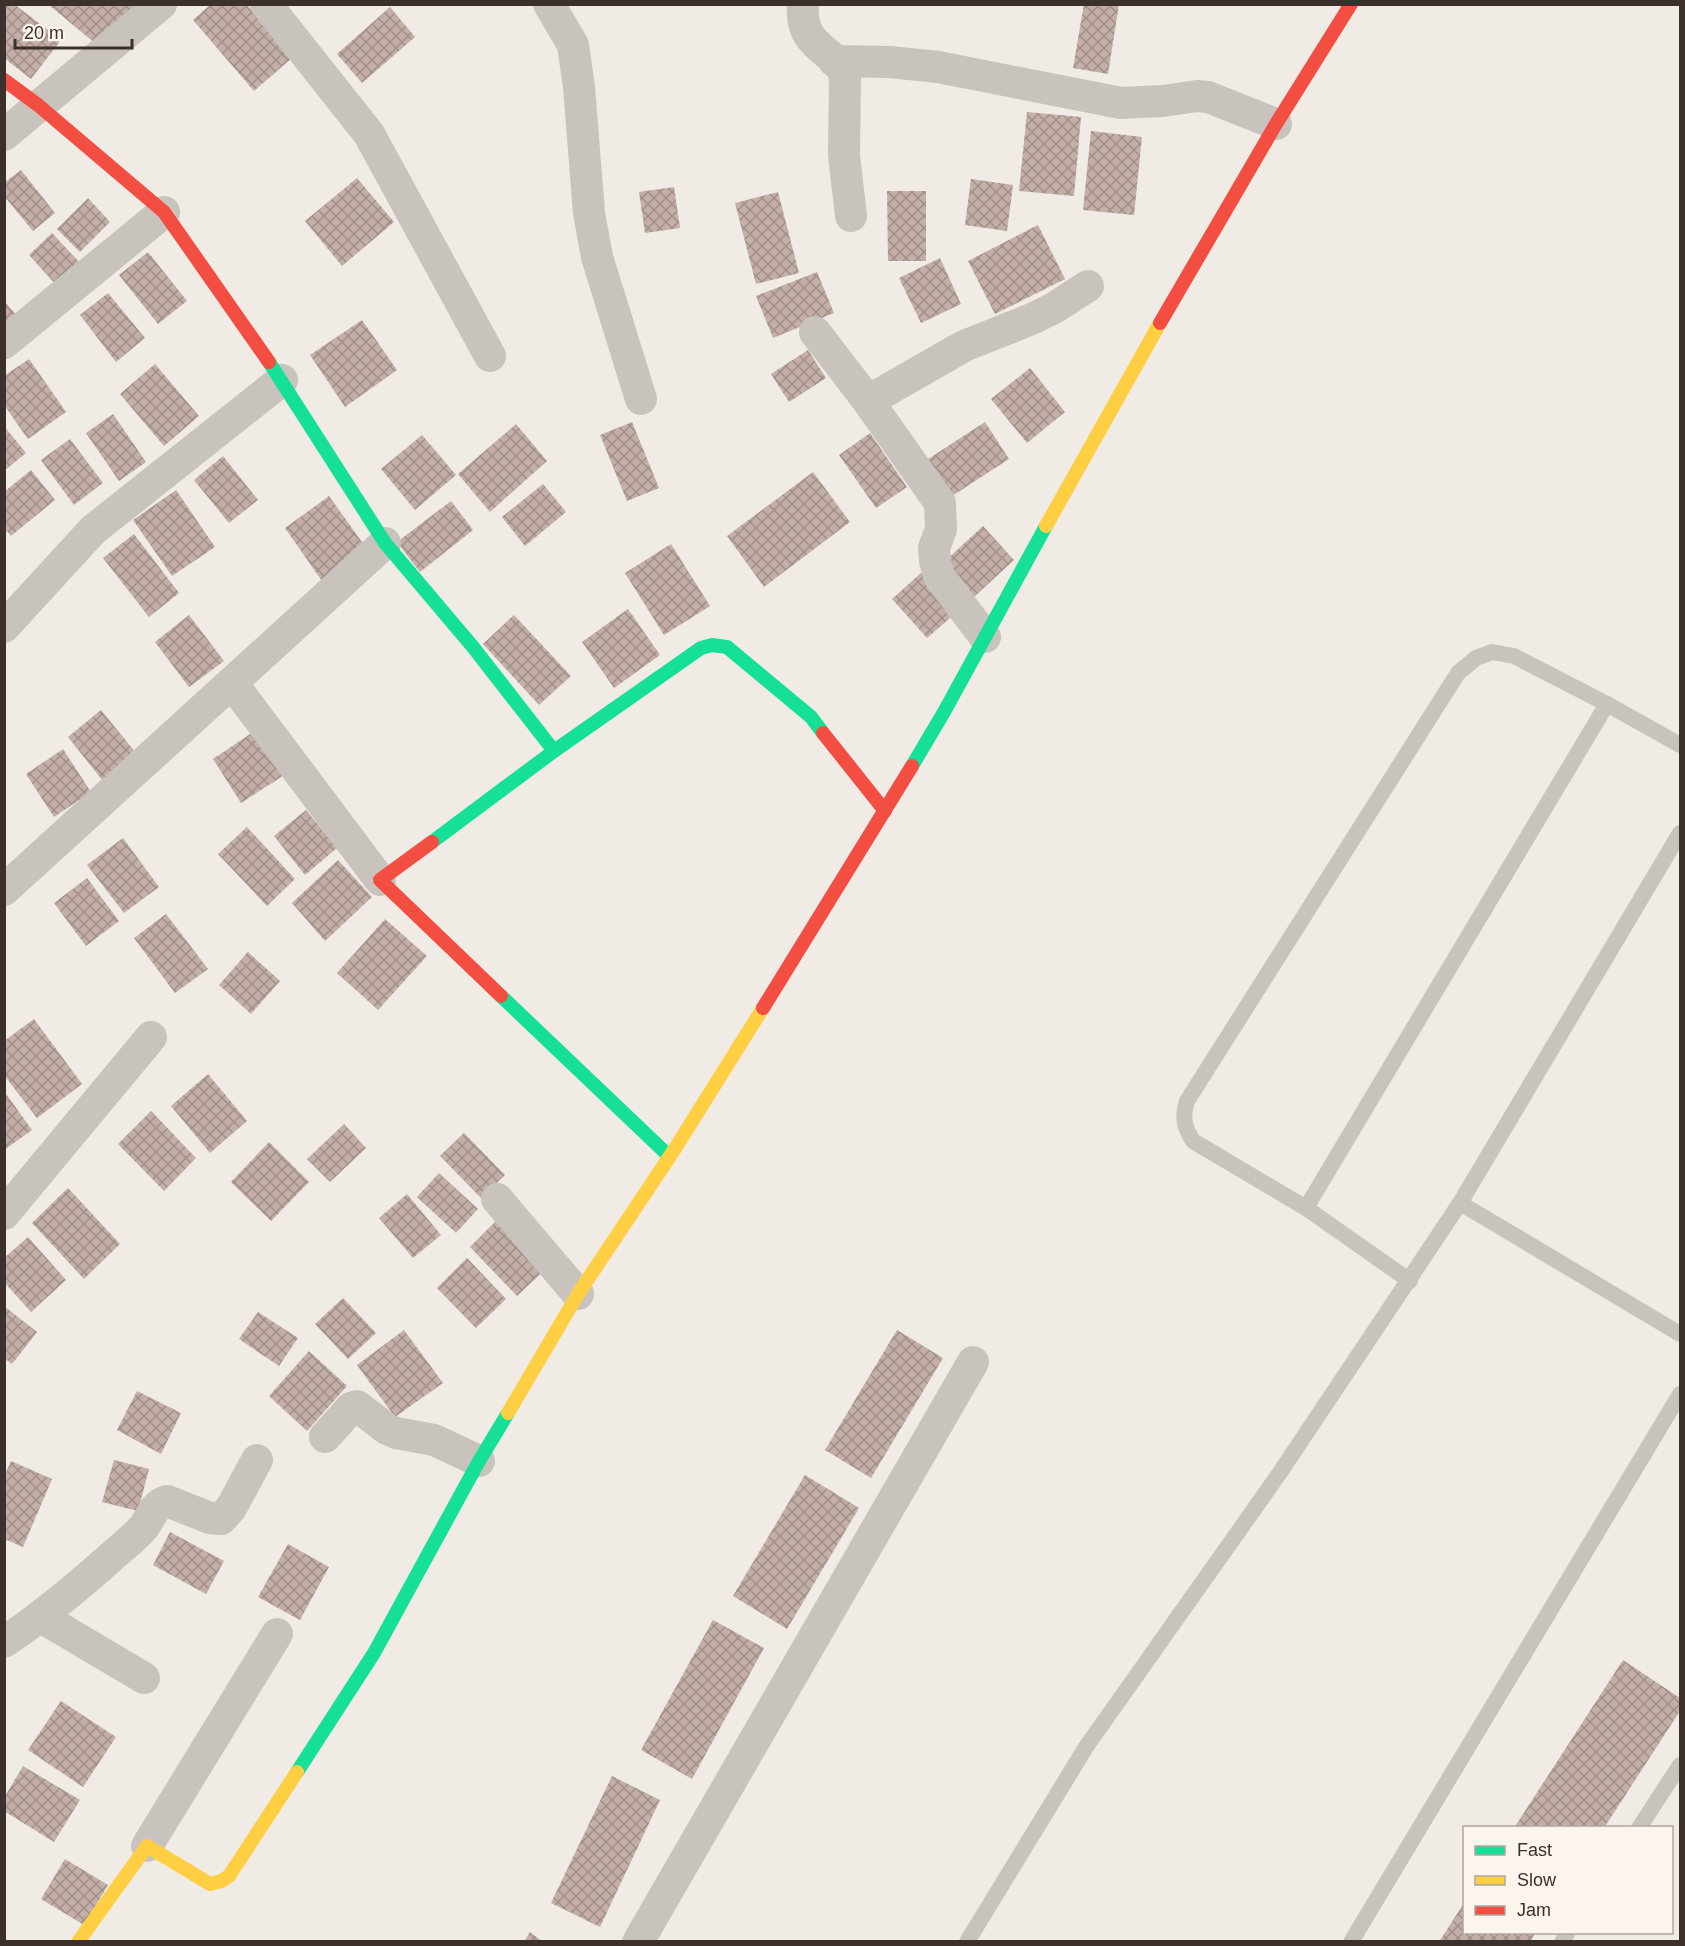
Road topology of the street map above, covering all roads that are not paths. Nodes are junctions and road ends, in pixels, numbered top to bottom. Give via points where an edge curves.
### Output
1 (161, 4) edge
2 (266, 4) edge
3 (549, 4) edge
4 (803, 4) edge
5 (1351, 4) edge
6 (834, 61) junction
7 (4, 80) edge
8 (38, 105) junction
9 (1276, 124) junction
10 (4, 135) edge
11 (164, 212) junction
12 (851, 216) dead end
13 (1088, 286) dead end
14 (815, 332) dead end
15 (4, 343) edge
16 (490, 356) dead end
17 (282, 380) junction
18 (641, 399) dead end
19 (868, 401) junction
20 (385, 543) junction
21 (4, 627) edge
22 (985, 638) junction
23 (232, 682) junction
24 (1607, 704) junction
25 (1680, 745) edge
26 (554, 751) junction
27 (885, 811) junction
28 (1680, 833) edge
29 (380, 880) junction
30 (4, 890) edge
31 (151, 1037) dead end
32 (669, 1156) junction
33 (497, 1199) dead end
34 (1460, 1203) junction
35 (1306, 1208) junction
36 (4, 1214) edge
37 (1410, 1281) junction
38 (578, 1294) junction
39 (1680, 1334) edge
40 (973, 1362) dead end
41 (1680, 1394) edge
42 (325, 1437) dead end
43 (257, 1460) dead end
44 (479, 1461) junction
45 (41, 1617) junction
46 (277, 1634) dead end
47 (4, 1642) edge
48 (144, 1678) dead end
49 (1680, 1765) edge
50 (1640, 1826) edge
51 (147, 1846) junction
52 (78, 1941) edge
53 (638, 1941) edge
54 (967, 1941) edge
55 (1351, 1941) edge

1 - 8 street
2 - 16 street via 369,134
3 - 18 street via 573,45 595,246
4 - 6 street via 808,34
5 - 9 street
6 - 9 street via 938,67 1121,103 1208,97
6 - 12 street via 845,76 844,144
7 - 8 street
8 - 10 street
8 - 11 street
9 - 22 street via 1093,440
11 - 15 street
11 - 17 street
13 - 19 street via 1034,318 964,346
14 - 19 street
17 - 20 street
17 - 21 street via 93,530
19 - 22 street via 940,503 940,529 934,548 939,576
20 - 23 street
20 - 26 street
22 - 27 street
23 - 29 street
23 - 30 street
24 - 25 lane
24 - 35 lane
24 - 35 lane via 1514,656 1492,652 1476,658 1458,673 1187,1101 1185,1129 1193,1141
26 - 27 street via 701,648 727,646 811,717
26 - 29 street
27 - 32 street
28 - 34 lane
29 - 32 street
31 - 36 street
32 - 38 street
33 - 38 street
34 - 37 lane
34 - 39 lane
35 - 37 lane
37 - 54 lane via 1086,1747
38 - 44 street
40 - 53 street
41 - 55 lane
42 - 44 street via 357,1406 387,1429 434,1440
43 - 45 street via 221,1519 162,1502 144,1527
44 - 51 street via 374,1653 229,1876 210,1884
45 - 47 street
45 - 48 street
46 - 51 street
49 - 50 lane
51 - 52 street

